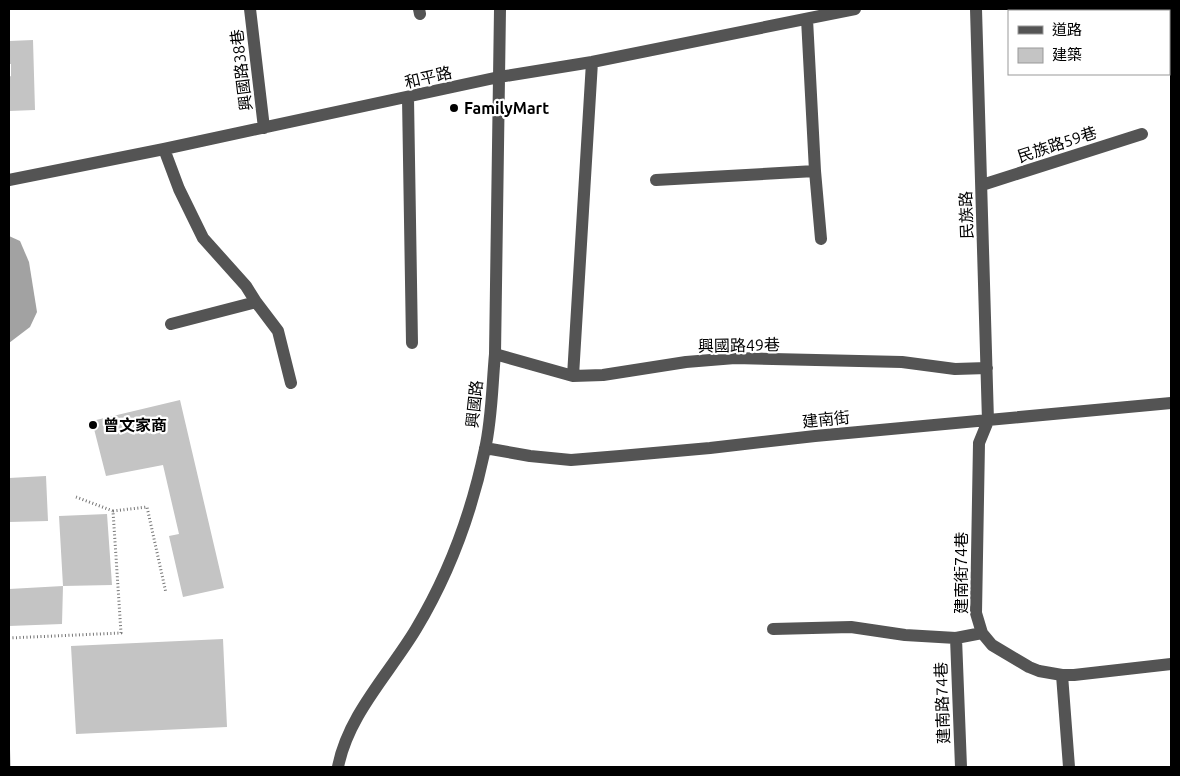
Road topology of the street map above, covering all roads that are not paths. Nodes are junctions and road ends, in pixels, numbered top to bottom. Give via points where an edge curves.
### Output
1 (250, 9) edge
2 (500, 9) edge
3 (855, 9) edge
4 (976, 9) edge
5 (807, 19) junction
6 (592, 62) junction
7 (499, 77) junction
8 (408, 98) junction
9 (264, 128) junction
10 (1142, 134) dead end
11 (164, 149) junction
12 (815, 171) junction
13 (9, 180) edge
14 (656, 180) dead end
15 (982, 185) junction
16 (821, 239) dead end
17 (256, 302) junction
18 (171, 324) dead end
19 (412, 343) dead end
20 (495, 354) junction
21 (987, 368) junction
22 (573, 376) junction
23 (291, 383) dead end
24 (1171, 403) edge
25 (988, 421) junction
26 (485, 448) junction
27 (773, 629) dead end
28 (982, 632) junction
29 (956, 638) junction
30 (1171, 664) edge
31 (1062, 675) junction
32 (338, 767) edge
33 (961, 767) edge
34 (1069, 767) edge

1 - 9 street, 興國路38巷
2 - 7 street, 興國路
3 - 5 street, 和平路
4 - 15 street, 民族路
5 - 6 street, 和平路
5 - 12 street
6 - 7 street, 和平路
6 - 22 street
7 - 8 street, 和平路
7 - 20 street, 興國路
8 - 9 street, 和平路
8 - 19 street
9 - 11 street, 和平路
10 - 15 street, 民族路59巷
11 - 13 street, 和平路
11 - 17 street via 179,190 203,238 246,286
12 - 14 street
12 - 16 street
15 - 21 street, 民族路
17 - 18 street
17 - 23 street via 278,331
20 - 22 street, 興國路49巷
20 - 26 street, 興國路
21 - 22 street, 興國路49巷 via 955,369 902,362 735,358
21 - 25 street, 民族路
24 - 25 street, 建南街
25 - 26 street, 建南街 via 571,460
25 - 28 street, 建南街74巷 via 979,443 976,613
26 - 32 street, 興國路 via 461,534 442,579 416,629 361,711 350,731
27 - 29 street via 852,627
28 - 29 street
28 - 31 street, 建南街74巷 via 992,645 1029,667 1039,672
29 - 33 street, 建南路74巷
30 - 31 street, 建南街74巷
31 - 34 street

